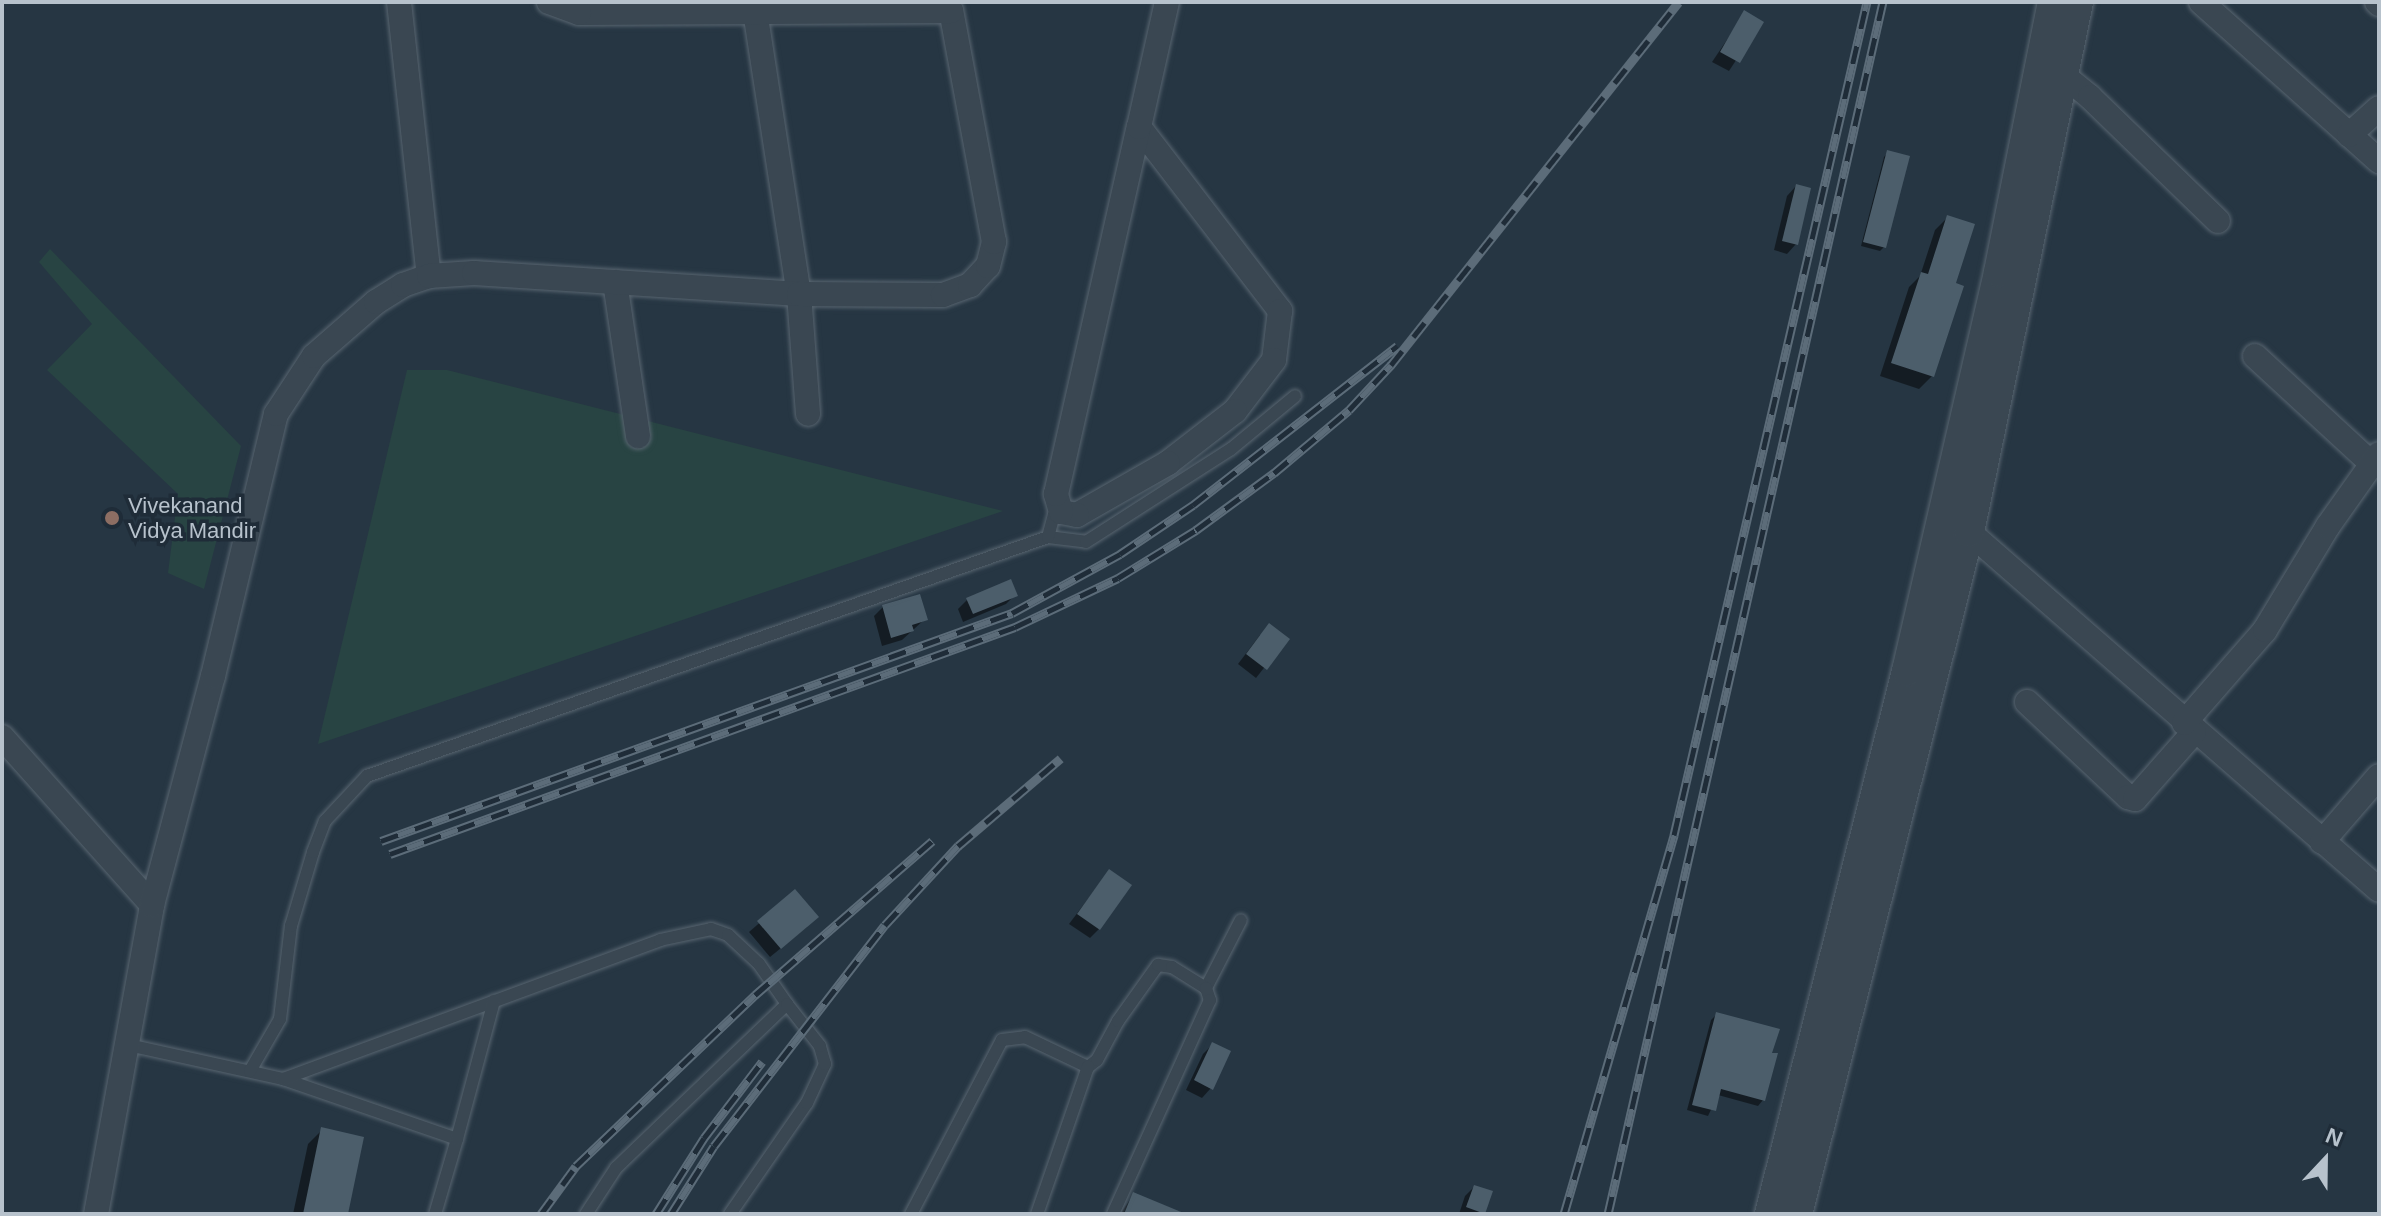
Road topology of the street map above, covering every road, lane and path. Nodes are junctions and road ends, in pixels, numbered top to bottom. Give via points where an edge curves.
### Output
1 (399, 2) edge
2 (549, 2) edge
3 (1167, 2) edge
4 (2053, 2) edge
5 (2078, 2) edge
6 (2201, 2) edge
7 (951, 6) edge
8 (755, 11) junction
9 (2051, 70) junction
10 (2379, 108) edge
11 (1139, 127) junction
12 (2349, 135) junction
13 (2379, 161) edge
14 (2218, 221) dead end
15 (429, 276) junction
16 (615, 282) junction
17 (799, 294) junction
18 (2255, 356) dead end
19 (1295, 396) dead end
20 (808, 414) dead end
21 (638, 436) dead end
22 (2375, 459) edge
23 (1061, 512) junction
24 (1955, 526) junction
25 (1048, 537) junction
26 (2027, 702) dead end
27 (2189, 728) junction
28 (2, 737) edge
29 (2379, 776) edge
30 (2322, 842) junction
31 (2379, 890) edge
32 (152, 905) junction
33 (1241, 920) dead end
34 (1206, 988) junction
35 (494, 1001) junction
36 (787, 1004) junction
37 (128, 1045) junction
38 (1088, 1067) junction
39 (250, 1071) junction
40 (283, 1079) junction
41 (457, 1139) junction
42 (96, 1214) edge
43 (435, 1214) edge
44 (586, 1214) edge
45 (730, 1214) edge
46 (911, 1214) edge
47 (1037, 1214) edge
48 (1113, 1214) edge
49 (1770, 1214) edge
50 (1797, 1214) edge

1 - 15 street
2 - 8 street via 579,13
3 - 11 street
4 - 9 street
5 - 9 street
6 - 12 street
7 - 8 street
7 - 17 street via 994,242 988,266 970,285 943,295
8 - 17 street
9 - 14 street
9 - 24 street via 1999,272
10 - 12 street
11 - 23 street via 1056,494
11 - 23 street via 1280,311 1274,360 1235,411 1168,463 1077,515
12 - 13 street
15 - 16 street via 474,273
15 - 32 street via 376,302 314,356 276,414
16 - 17 street
16 - 21 street
17 - 20 street
18 - 22 street
19 - 25 lane via 1231,449 1086,542
22 - 27 street via 2265,630
23 - 25 lane via 1054,515
24 - 27 street
24 - 49 street
24 - 50 street
25 - 39 lane via 367,776 325,821 291,926 280,1019
26 - 27 street via 2135,799
27 - 30 street
28 - 32 street
29 - 30 street
30 - 31 street
32 - 37 street
33 - 34 lane
34 - 38 lane via 1172,967 1158,965
34 - 48 lane via 1210,1000
35 - 36 lane via 660,940 711,929 728,935 759,964
35 - 40 lane
35 - 41 lane
36 - 44 lane via 616,1168
36 - 45 lane via 820,1046 825,1064 807,1103
37 - 39 lane
37 - 42 street
38 - 46 lane via 1025,1037 1002,1040
38 - 47 lane
39 - 40 lane
40 - 41 lane
41 - 43 lane

